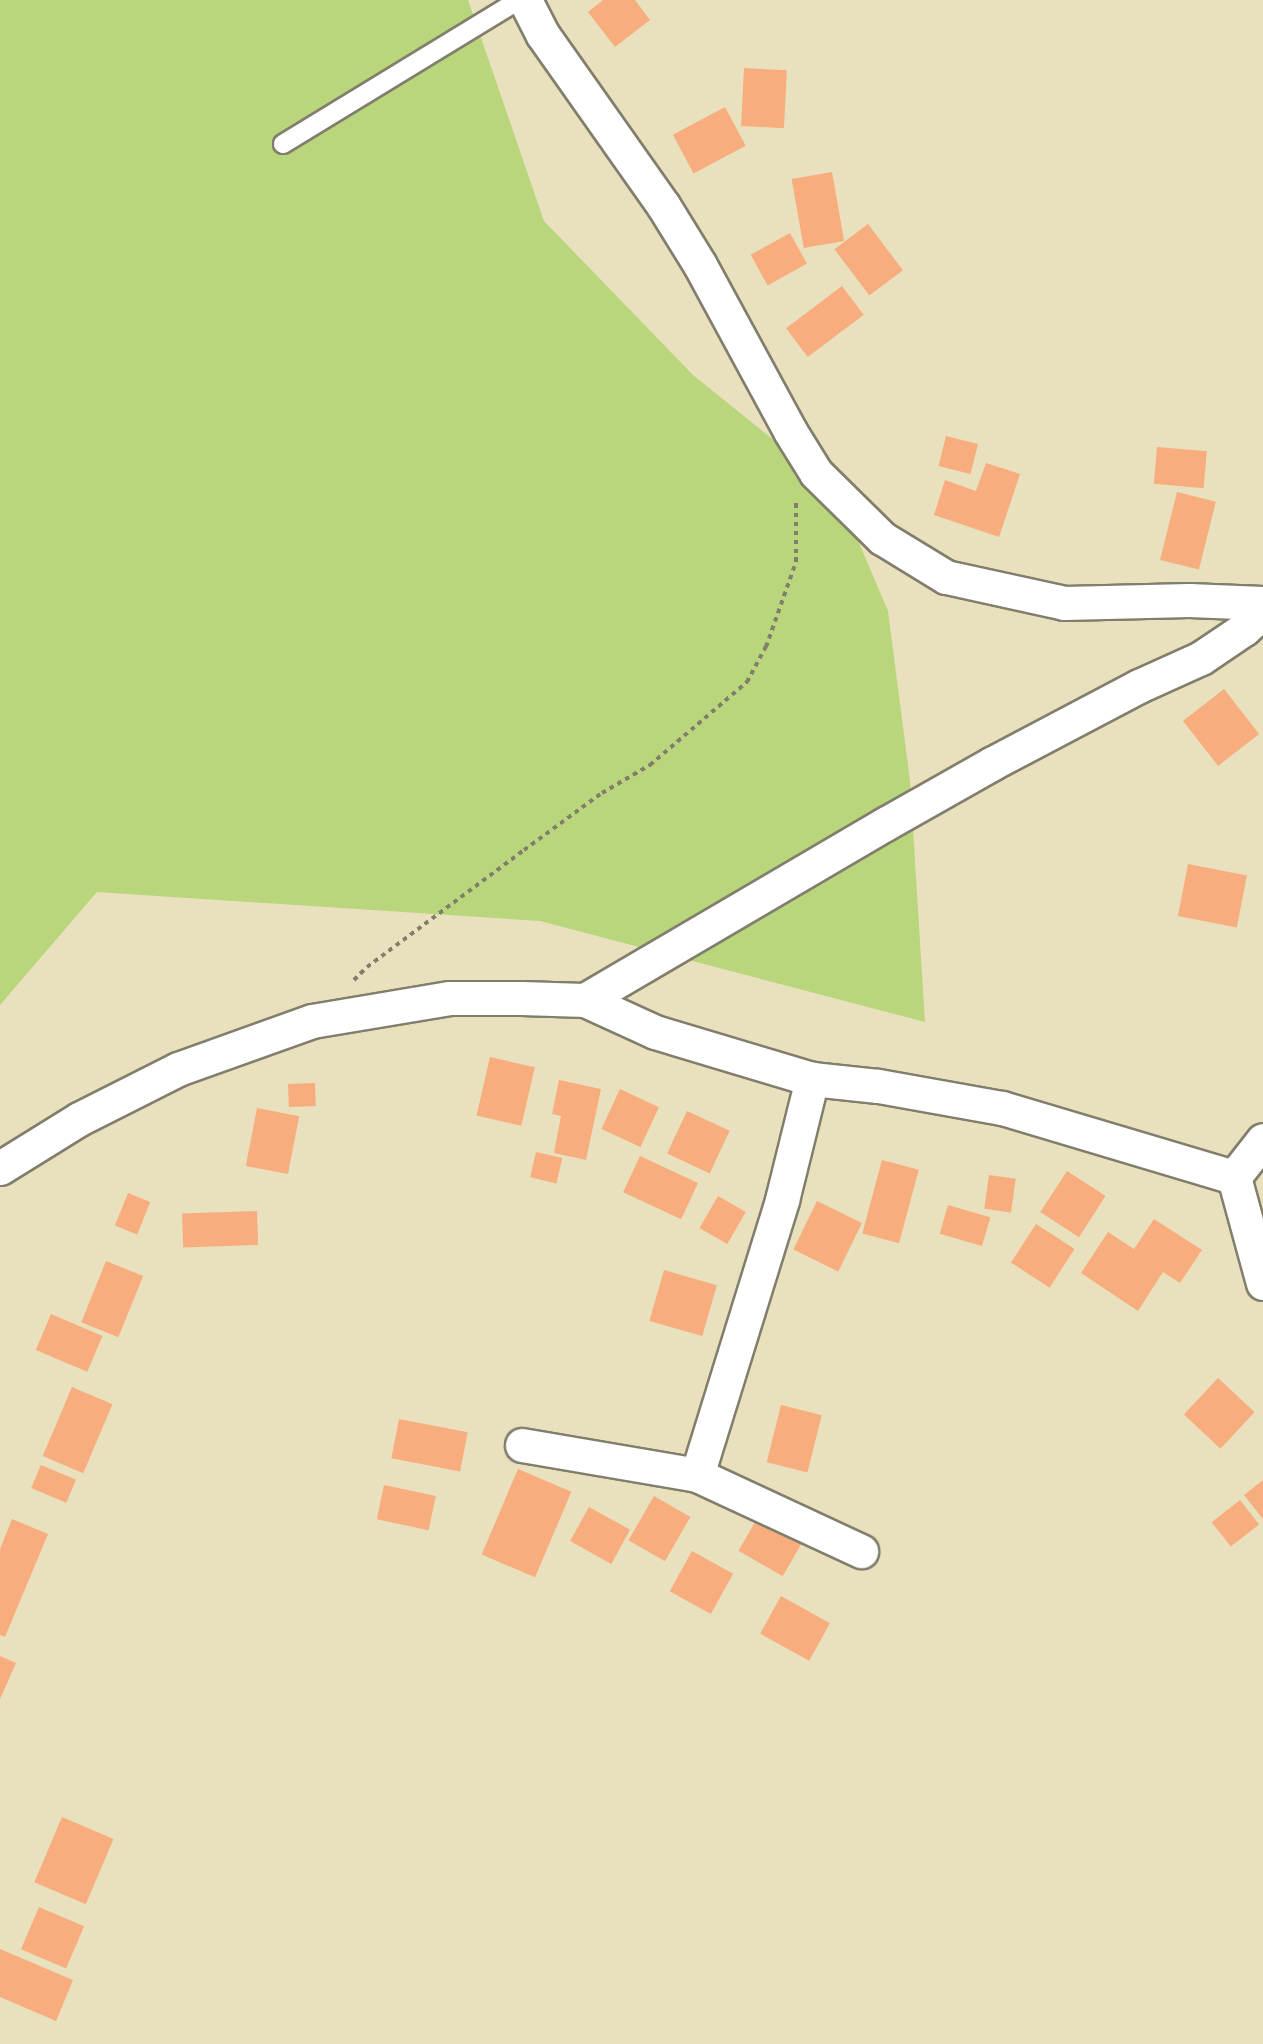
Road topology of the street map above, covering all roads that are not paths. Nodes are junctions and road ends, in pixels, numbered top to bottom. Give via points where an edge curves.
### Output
1 (519, 0) edge
2 (525, 0) edge
3 (283, 144) dead end
4 (1263, 603) edge
5 (1263, 612) edge
6 (585, 1000) junction
7 (812, 1079) junction
8 (1263, 1140) edge
9 (0, 1168) edge
10 (1234, 1177) junction
11 (1263, 1283) edge
12 (522, 1445) dead end
13 (697, 1475) junction
14 (861, 1551) dead end

1 - 3 lane
2 - 4 street via 543,35 663,205 700,265 816,472 882,538 946,577 1064,603
5 - 6 street via 1200,658 991,764
6 - 7 street via 655,1032
6 - 9 street via 450,998 312,1021 178,1069 79,1119
7 - 10 street via 878,1086 1002,1108
7 - 13 street via 782,1200
8 - 10 street
10 - 11 street
12 - 13 street
13 - 14 street

